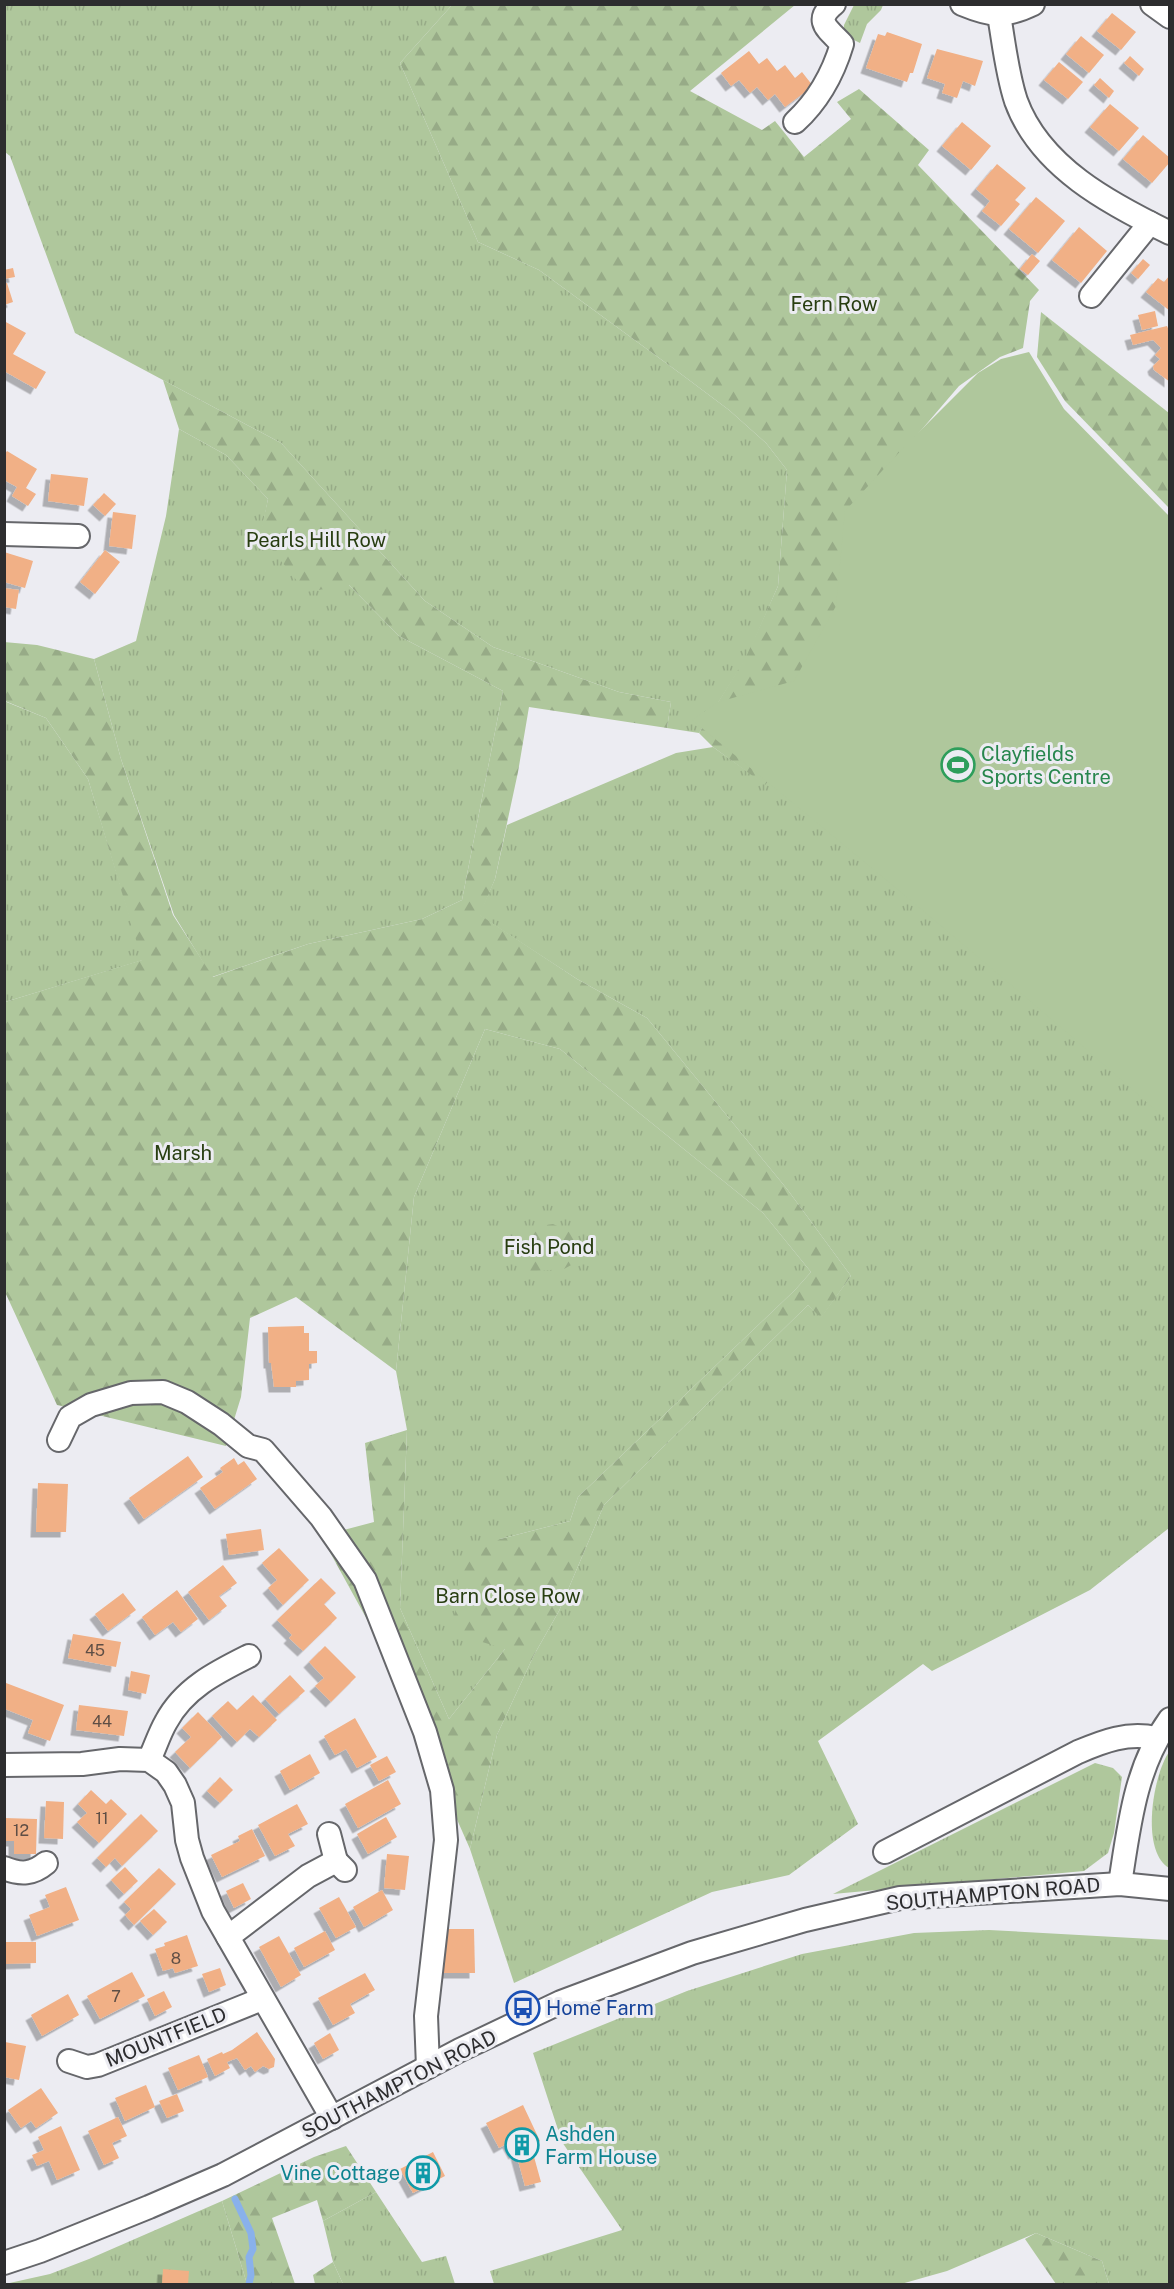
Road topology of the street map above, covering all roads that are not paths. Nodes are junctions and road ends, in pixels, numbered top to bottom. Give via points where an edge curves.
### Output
1 (834, 4) edge
2 (962, 4) edge
3 (1033, 4) edge
4 (1152, 4) edge
5 (999, 15) junction
6 (1170, 17) edge
7 (795, 122) dead end
8 (1160, 228) edge
9 (1091, 296) dead end
10 (4, 534) edge
11 (78, 536) dead end
12 (59, 1440) dead end
13 (249, 1656) dead end
14 (1170, 1719) edge
15 (1156, 1738) junction
16 (149, 1760) junction
17 (4, 1765) edge
18 (329, 1834) dead end
19 (885, 1852) dead end
20 (46, 1863) dead end
21 (4, 1868) edge
22 (1120, 1884) junction
23 (1170, 1889) edge
24 (228, 1937) junction
25 (262, 1999) junction
26 (69, 2061) dead end
27 (428, 2067) junction
28 (332, 2118) junction
29 (4, 2263) edge

1 - 7 street via 822,18 842,44 836,64 810,109
2 - 5 street
3 - 5 street
4 - 6 street
5 - 8 street via 1017,102 1039,141 1095,192
8 - 9 street
10 - 11 street
12 - 27 street via 70,1417 91,1405 131,1393 164,1392 187,1402 248,1446 263,1450 321,1517 365,1580 425,1732 442,1790 446,1840 426,2016
13 - 16 street via 214,1673 186,1695 166,1722
14 - 15 street
15 - 19 street via 1110,1738
15 - 22 street via 1137,1786
16 - 17 street
16 - 24 street via 166,1772 175,1785 183,1803 187,1840 202,1887
18 - 24 street via 340,1865 308,1876
20 - 21 street via 23,1874
22 - 23 street, SOUTHAMPTON ROAD
22 - 27 street, SOUTHAMPTON ROAD via 900,1898 805,1920 692,1953 561,2002
24 - 25 street
25 - 26 street, MOUNTFIELD via 98,2065 87,2067
25 - 28 street
27 - 28 street, SOUTHAMPTON ROAD
28 - 29 street, SOUTHAMPTON ROAD via 202,2184

